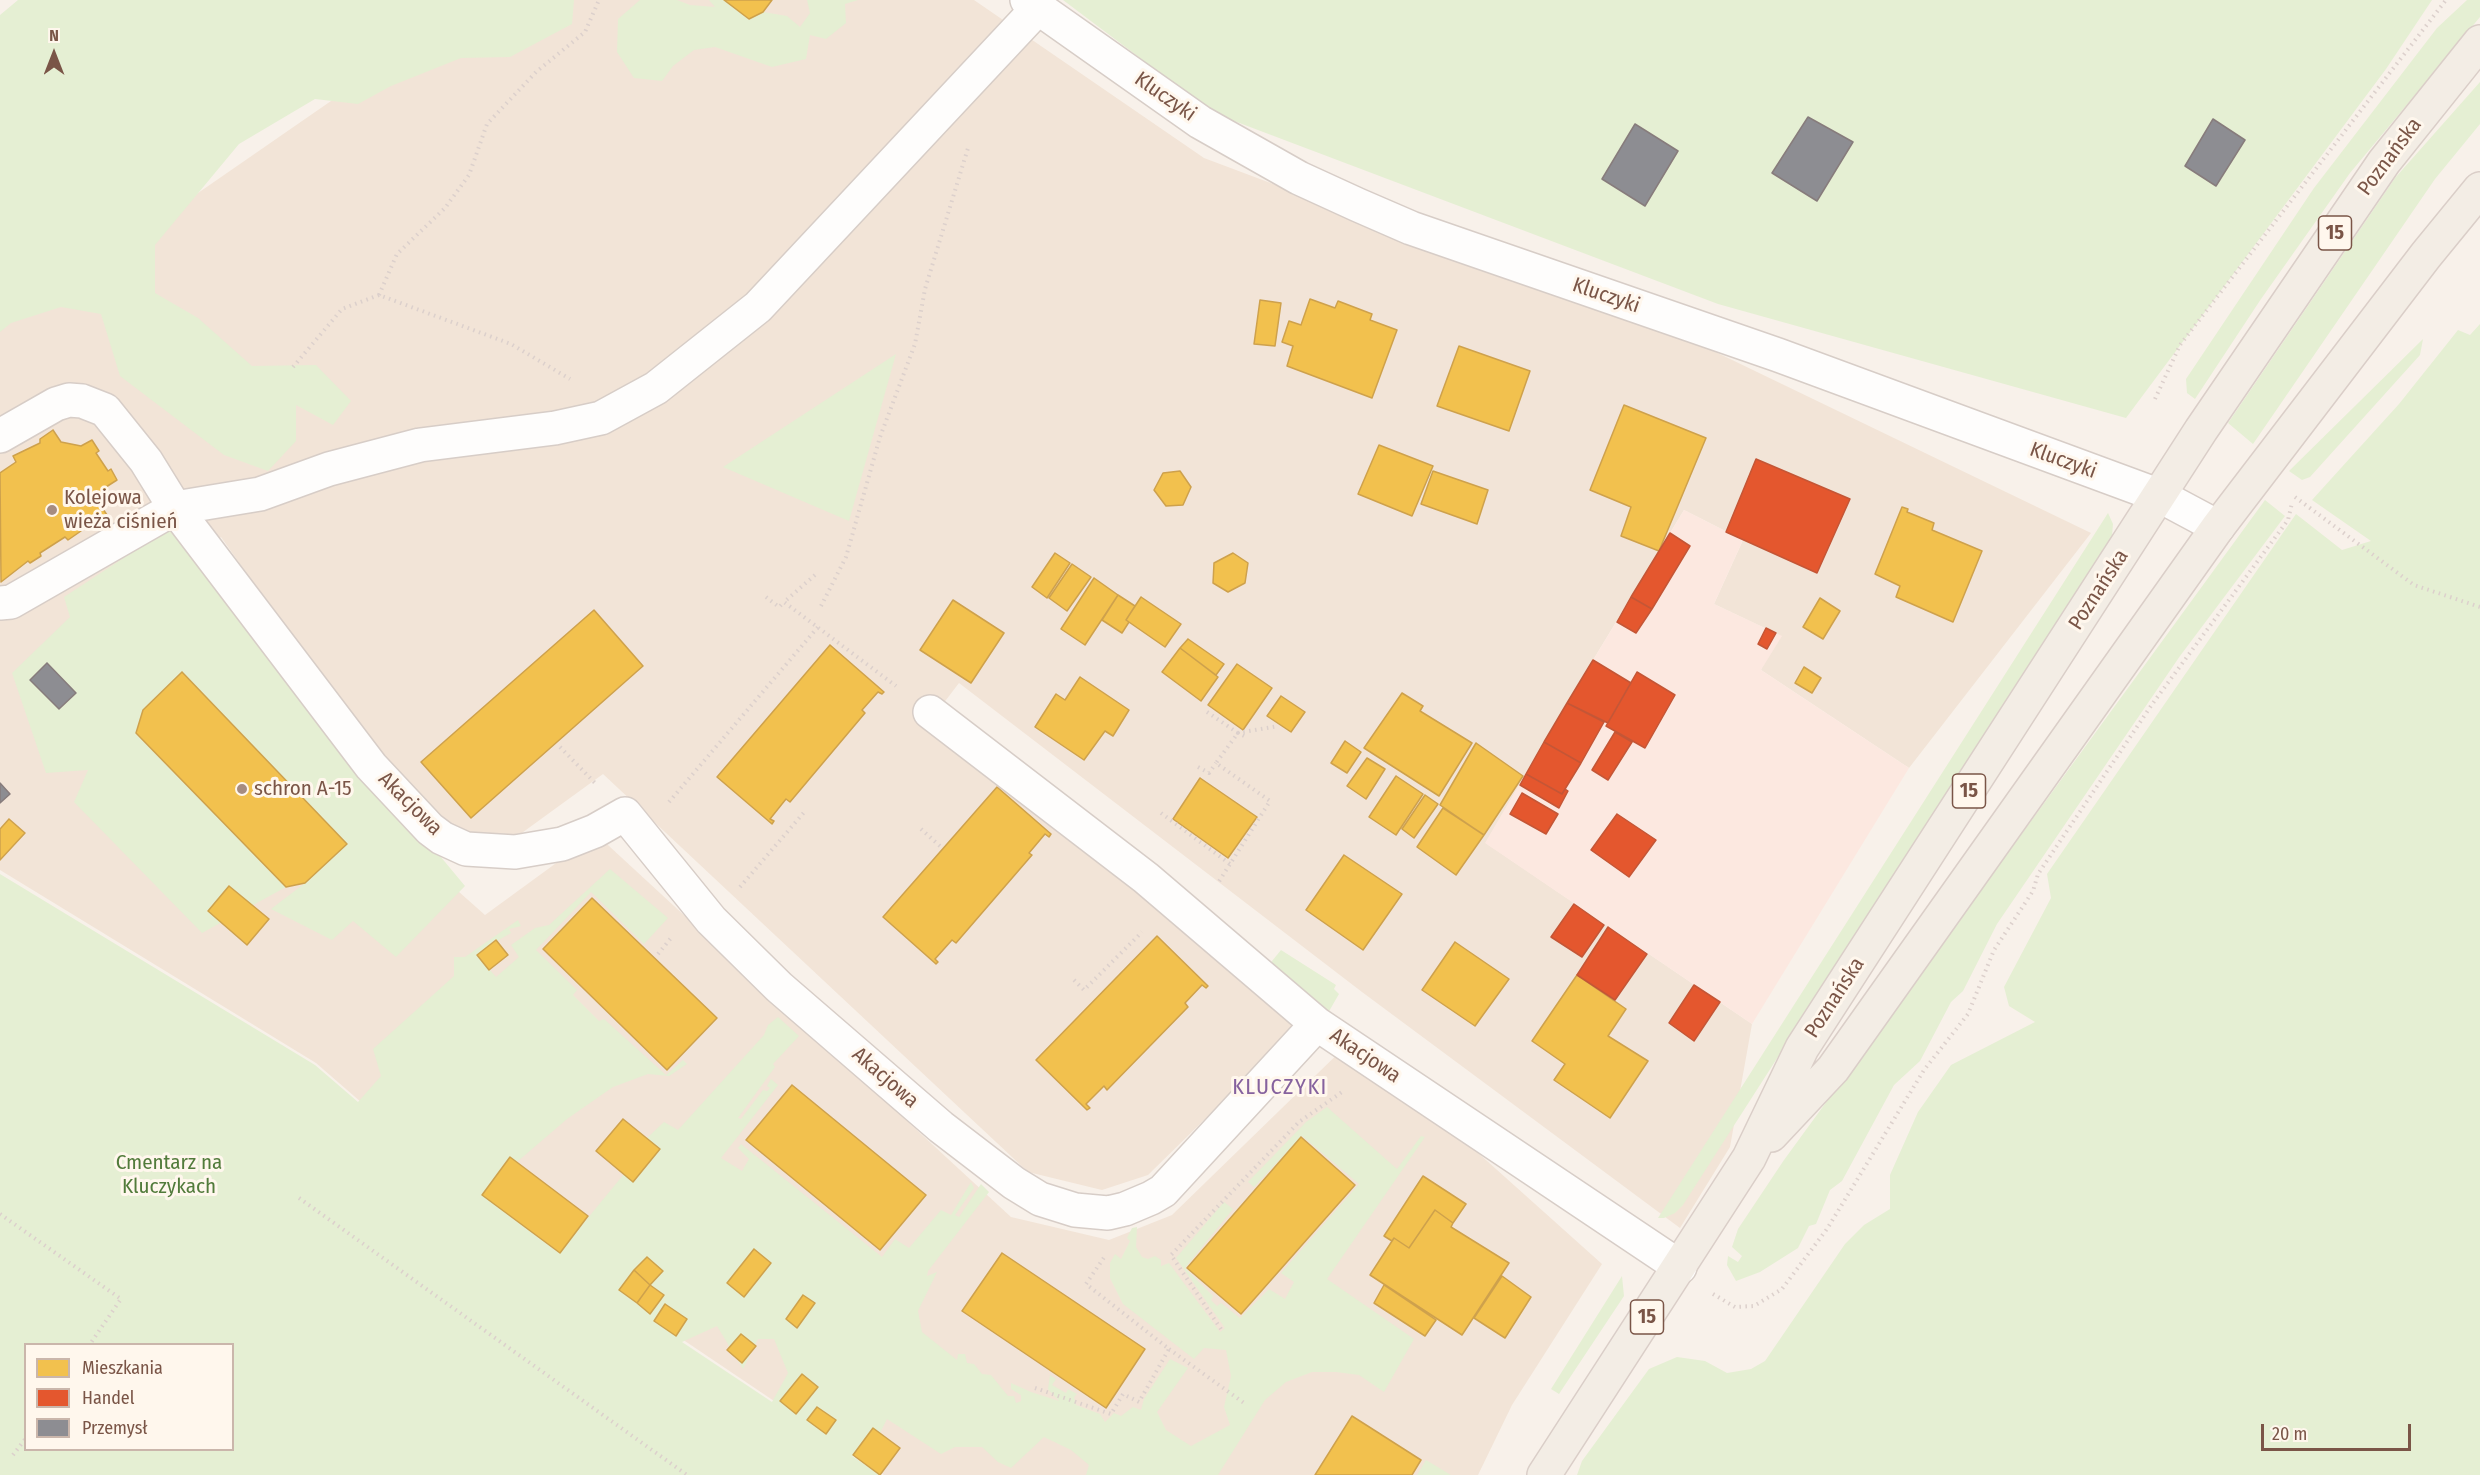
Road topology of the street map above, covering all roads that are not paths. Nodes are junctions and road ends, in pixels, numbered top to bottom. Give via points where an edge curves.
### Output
1 (1033, 4) edge
2 (2480, 42) edge
3 (2480, 189) edge
4 (0, 436) edge
5 (2160, 496) junction
6 (175, 508) junction
7 (2218, 527) junction
8 (5, 603) edge
9 (930, 712) road end
10 (1317, 1024) junction
11 (1749, 1158) junction
12 (1678, 1270) junction
13 (1544, 1475) edge

1 - 5 street, Kluczyki via 1200,122 1299,178 1358,205 1411,228 1778,355
1 - 6 street via 758,307 656,388 602,418 420,446 329,469 261,494
2 - 5 main road, Poznańska / 15 via 2384,162
3 - 7 main road, Poznańska / 15
4 - 6 street, Akacjowa via 69,400 105,410 146,461
5 - 7 street, Kluczyki
5 - 11 main road, Poznańska / 15 via 1802,1048
6 - 8 street
6 - 10 street, Akacjowa via 371,766 430,829 466,849 532,850 562,844 625,814 711,920 779,987 941,1126 1026,1192 1049,1203 1108,1212 1138,1204 1163,1191
7 - 11 main road, Poznańska / 15 via 1833,1069
9 - 10 street via 1146,878
10 - 12 street, Akacjowa
11 - 12 main road, Poznańska / 15
12 - 13 main road, Poznańska / 15

